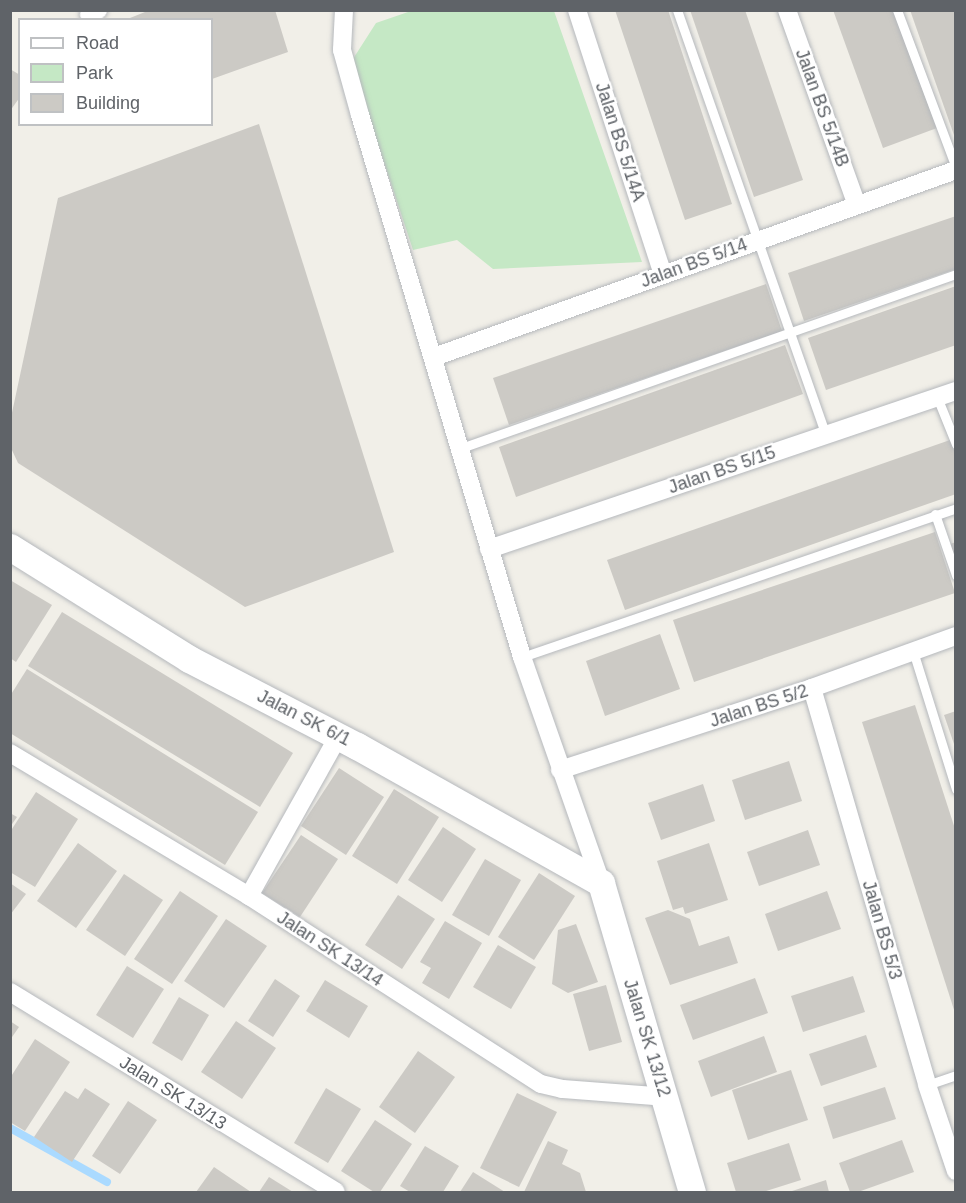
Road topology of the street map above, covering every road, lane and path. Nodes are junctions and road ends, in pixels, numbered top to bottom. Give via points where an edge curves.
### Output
1 (344, 10) edge
2 (577, 10) edge
3 (677, 10) edge
4 (787, 10) edge
5 (897, 10) edge
6 (956, 169) edge
7 (857, 205) junction
8 (757, 240) junction
9 (663, 274) junction
10 (956, 274) edge
11 (789, 332) junction
12 (434, 357) junction
13 (956, 391) edge
14 (938, 397) junction
15 (826, 435) junction
16 (956, 444) edge
17 (461, 448) junction
18 (956, 507) edge
19 (935, 514) junction
20 (10, 547) edge
21 (489, 549) junction
22 (956, 575) edge
23 (956, 636) edge
24 (913, 651) junction
25 (522, 657) junction
26 (812, 688) junction
27 (338, 737) junction
28 (10, 753) edge
29 (560, 770) junction
30 (956, 789) edge
31 (601, 883) junction
32 (249, 896) junction
33 (10, 992) edge
34 (956, 1075) edge
35 (927, 1085) junction
36 (665, 1097) junction
37 (956, 1171) edge
38 (336, 1192) edge
39 (692, 1192) edge

1 - 12 street via 342,50
2 - 9 street, Jalan BS 5/14A
3 - 8 lane
4 - 7 street, Jalan BS 5/14B
5 - 6 lane
6 - 7 street, Jalan BS 5/14
7 - 8 street, Jalan BS 5/14
8 - 9 street, Jalan BS 5/14
8 - 11 lane
9 - 12 street, Jalan BS 5/14
10 - 11 lane
11 - 15 lane
11 - 17 lane
12 - 17 street
13 - 14 street, Jalan BS 5/15
14 - 15 street, Jalan BS 5/15
14 - 16 lane
15 - 21 street, Jalan BS 5/15
17 - 21 street
18 - 19 lane
19 - 22 lane
19 - 25 lane
20 - 27 street, Jalan SK 6/1 via 189,659
21 - 25 street
23 - 24 street, Jalan BS 5/2
24 - 26 street, Jalan BS 5/2
24 - 30 lane
25 - 29 street
26 - 29 street, Jalan BS 5/2
26 - 35 street, Jalan BS 5/3
27 - 31 street, Jalan SK 6/1
27 - 32 street
28 - 32 street, Jalan SK 13/14
29 - 31 street
31 - 36 street, Jalan SK 13/12
32 - 36 street, Jalan SK 13/14 via 541,1084
33 - 38 street, Jalan SK 13/13
34 - 35 lane
35 - 37 street, Jalan BS 5/3
36 - 39 street, Jalan SK 13/12

